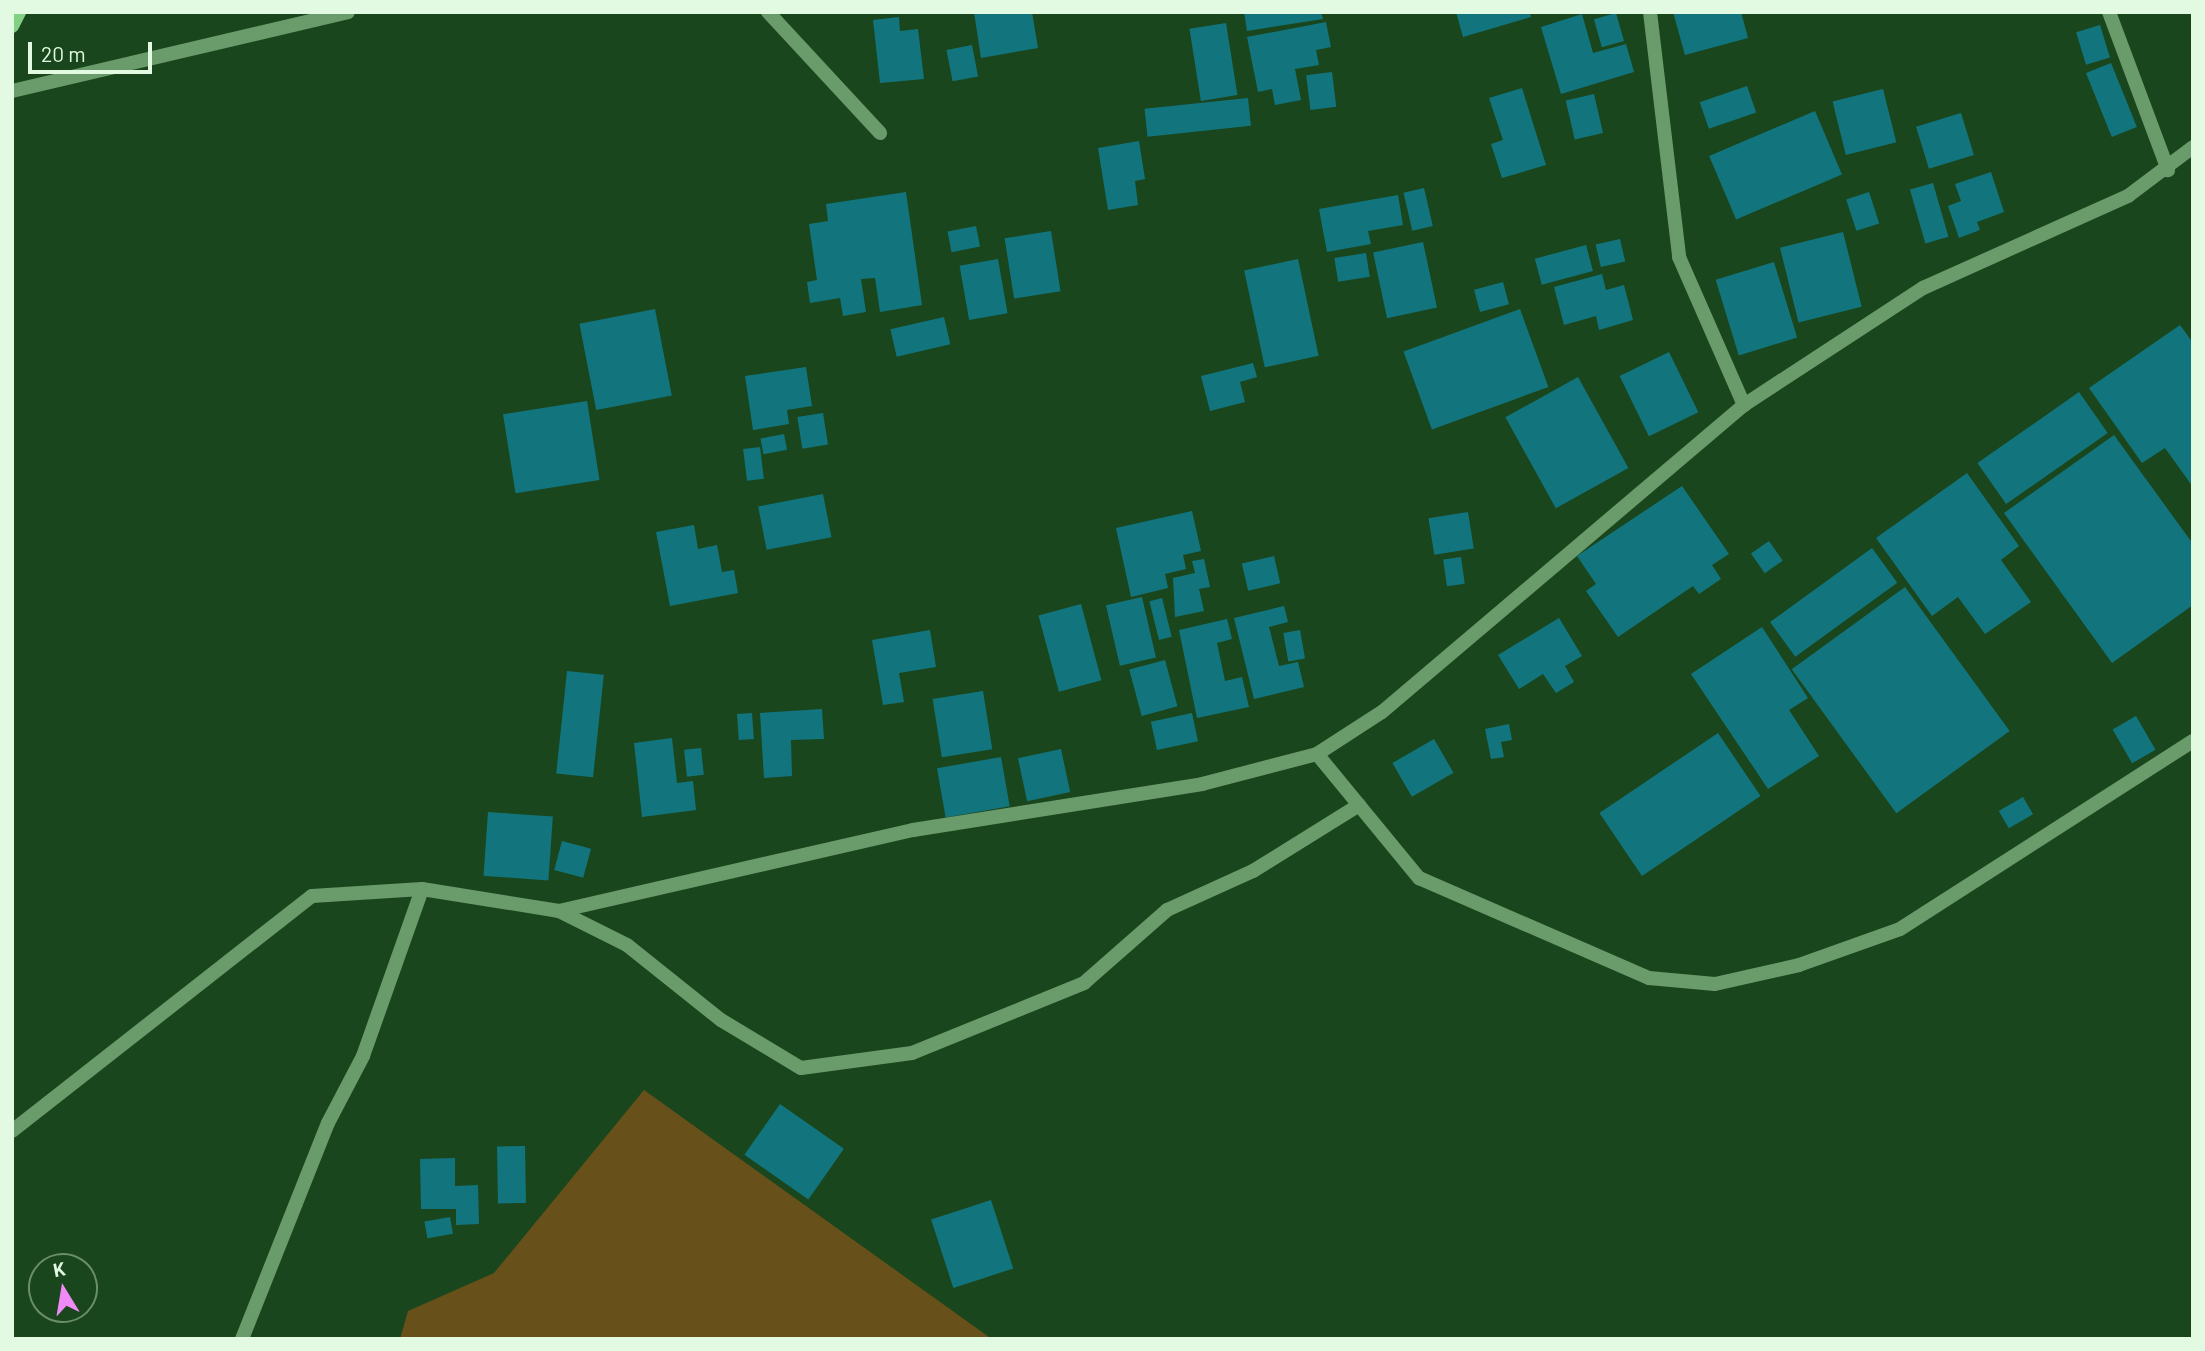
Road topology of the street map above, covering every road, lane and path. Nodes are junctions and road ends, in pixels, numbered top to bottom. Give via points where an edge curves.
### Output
1 (19, 12) edge
2 (348, 12) edge
3 (768, 12) edge
4 (1650, 12) edge
5 (2109, 12) edge
6 (12, 26) edge
7 (12, 91) edge
8 (880, 133) dead end
9 (2193, 147) edge
10 (2168, 170) junction
11 (1744, 405) junction
12 (2193, 741) edge
13 (1317, 754) junction
14 (1359, 805) junction
15 (422, 889) junction
16 (559, 911) junction
17 (12, 1131) edge
18 (242, 1339) edge

1 - 6 street
2 - 7 street
3 - 8 street
4 - 11 street via 1679,257
5 - 10 street
9 - 10 street
10 - 11 street via 2128,196 1923,288
11 - 13 street via 1382,712
12 - 14 street via 1900,929 1799,965 1715,984 1648,978 1419,878
13 - 14 street
13 - 16 street via 1202,784 913,830
14 - 16 street via 1253,871 1167,910 1084,983 912,1053 870,1059 801,1068 721,1020 627,945
15 - 16 street
15 - 17 street via 312,896
15 - 18 street via 363,1056 328,1123

